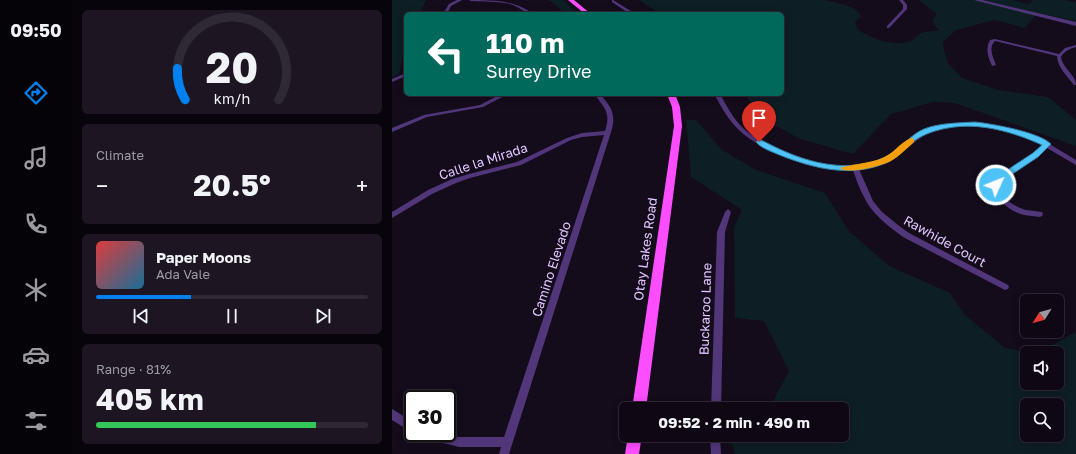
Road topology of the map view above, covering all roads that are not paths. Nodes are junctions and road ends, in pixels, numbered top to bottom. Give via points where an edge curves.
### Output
1 (460, 0) edge
2 (471, 0) edge
3 (571, 0) edge
4 (901, 0) edge
5 (976, 0) edge
6 (613, 1) dead end
7 (446, 12) edge
8 (529, 12) edge
9 (586, 12) edge
10 (631, 12) edge
11 (1076, 24) edge
12 (888, 27) dead end
13 (1076, 46) edge
14 (1059, 54) junction
15 (994, 65) dead end
16 (404, 75) edge
17 (392, 80) edge
18 (1076, 84) edge
19 (501, 96) edge
20 (598, 96) edge
21 (672, 96) edge
22 (718, 96) edge
23 (392, 130) edge
24 (608, 133) junction
25 (1048, 144) junction
26 (1076, 163) edge
27 (855, 168) junction
28 (728, 212) dead end
29 (1040, 214) dead end
30 (392, 215) edge
31 (1005, 287) dead end
32 (640, 402) edge
33 (716, 402) edge
34 (392, 414) edge
35 (404, 422) edge
36 (456, 441) edge
37 (508, 442) junction
38 (634, 442) edge
39 (715, 442) edge
40 (504, 454) edge
41 (632, 454) edge
42 (716, 454) edge

1 - 7 street via 450,6
2 - 8 street via 514,3
3 - 9 main road
4 - 12 street via 905,10
5 - 11 street
6 - 10 street
13 - 14 street via 1065,48
14 - 15 street via 995,40 988,51
14 - 18 street via 1059,60
16 - 17 street
19 - 23 street via 481,106 426,116
20 - 24 street, Camino Elevado via 610,112
21 - 32 main road, Otay Lakes Road via 678,126
22 - 27 street via 741,129 770,148 817,165
24 - 30 street, Calle la Mirada via 569,139 519,164 454,181
24 - 37 street, Camino Elevado
25 - 26 street
25 - 27 street via 997,127 975,124 949,125 926,131 885,160
25 - 29 street via 998,180 996,185 1000,195 1011,206 1025,212
27 - 31 street, Rawhide Court via 868,198 897,228
28 - 33 street, Buckaroo Lane via 721,232
34 - 35 street
36 - 37 street
37 - 40 street, Camino Elevado
38 - 41 main road
39 - 42 street

